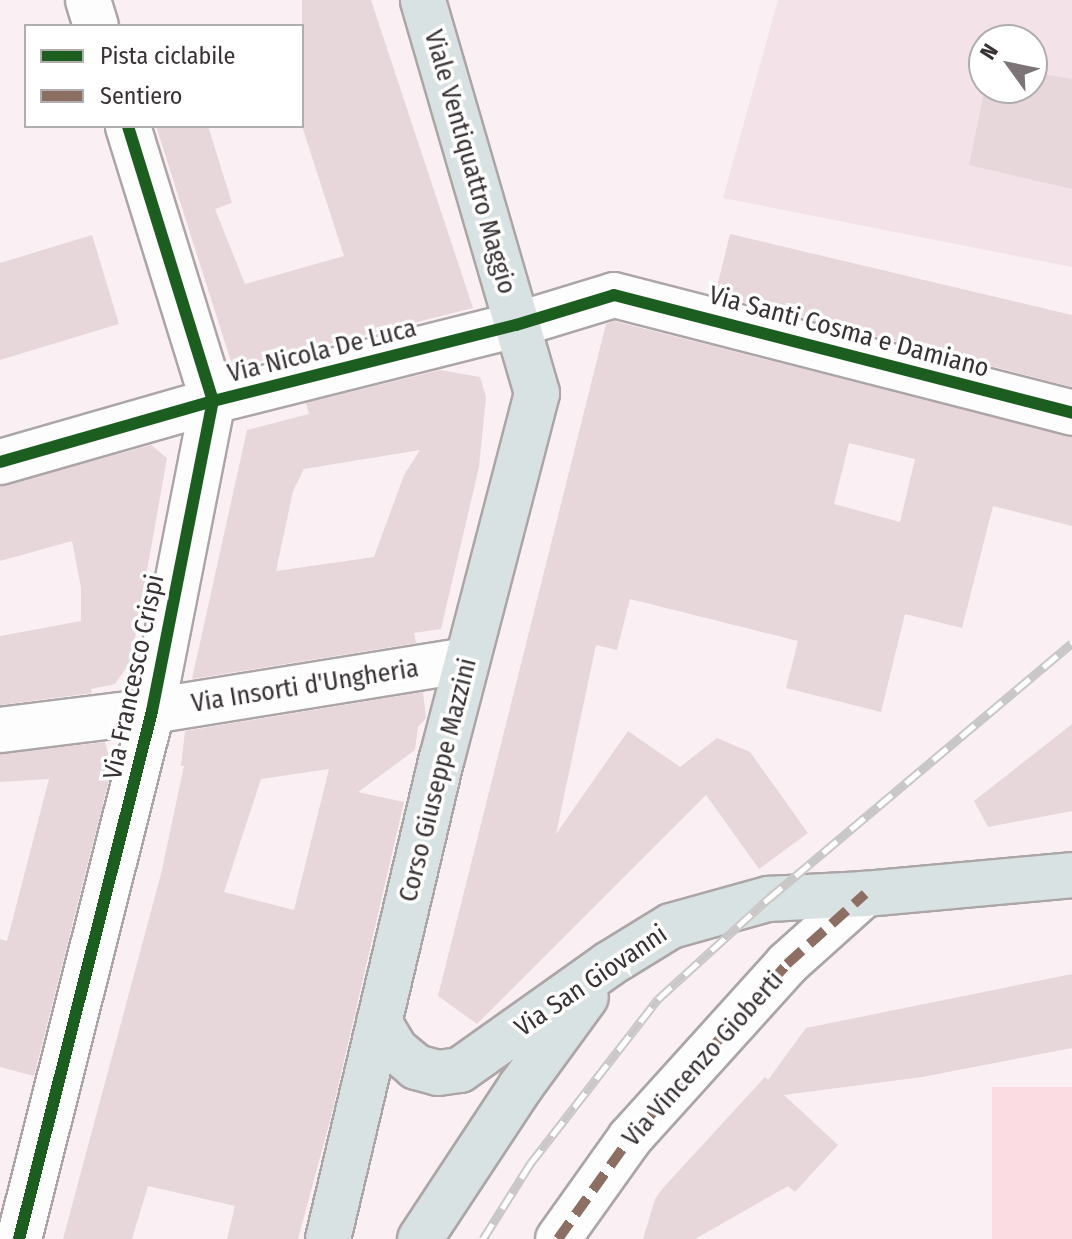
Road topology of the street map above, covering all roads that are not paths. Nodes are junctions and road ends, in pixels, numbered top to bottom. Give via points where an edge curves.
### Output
1 (88, 0) edge
2 (423, 0) edge
3 (95, 24) edge
4 (129, 128) edge
5 (614, 295) joint
6 (516, 325) junction
7 (213, 401) junction
8 (1072, 413) edge
9 (0, 462) edge
10 (467, 660) junction
11 (152, 711) junction
12 (0, 730) edge
13 (1072, 875) edge
14 (865, 894) junction
15 (609, 964) junction
16 (379, 1022) junction
17 (19, 1239) edge
18 (328, 1239) edge
19 (420, 1239) edge
20 (558, 1239) edge

1 - 3 street
2 - 6 main road, Viale Ventiquattro Maggio
4 - 7 street, Via Francesco Crispi
5 - 6 street, Via Nicola De Luca
5 - 8 street, Via Santi Cosma e Damiano
6 - 7 street, Via Nicola De Luca
6 - 10 main road, Corso Giuseppe Mazzini via 537,393
7 - 9 street, Via Nicola De Luca
7 - 11 street, Via Francesco Crispi
10 - 11 street, Via Insorti d'Ungheria
10 - 16 main road, Corso Giuseppe Mazzini
11 - 12 street, Via Insorti d'Ungheria
11 - 17 street, Via Francesco Crispi
13 - 14 main road, Via San Giovanni
14 - 15 main road, Via San Giovanni via 768,899 671,926
14 - 20 street, Via Vincenzo Gioberti via 787,964 630,1138
15 - 16 main road, Via San Giovanni via 460,1070 438,1073 416,1067 396,1050
15 - 19 main road
16 - 18 main road, Corso Giuseppe Mazzini

